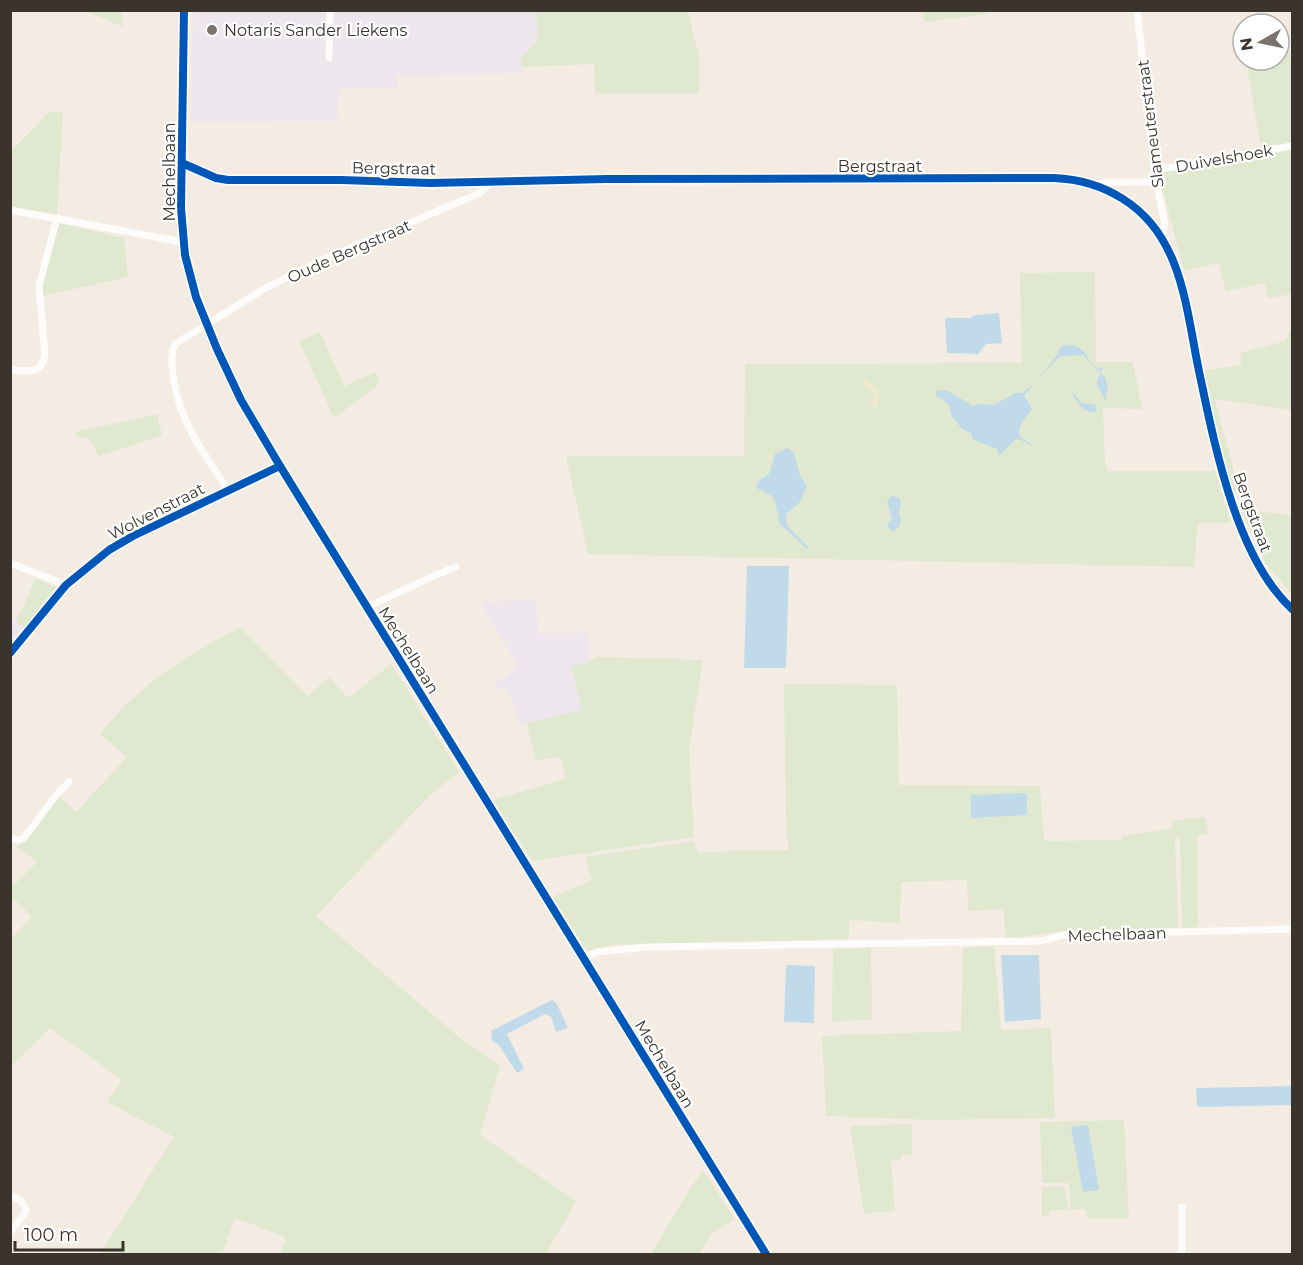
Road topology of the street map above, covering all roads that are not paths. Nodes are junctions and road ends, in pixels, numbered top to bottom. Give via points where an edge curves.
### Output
1 (184, 10) edge
2 (330, 10) edge
3 (1137, 10) edge
4 (329, 58) dead end
5 (1293, 146) edge
6 (182, 163) junction
7 (1156, 170) junction
8 (492, 182) junction
9 (1156, 183) junction
10 (1097, 185) junction
11 (10, 210) edge
12 (57, 218) junction
13 (1162, 237) junction
14 (183, 242) junction
15 (206, 324) junction
16 (10, 370) edge
17 (280, 466) junction
18 (228, 490) junction
19 (10, 563) edge
20 (456, 567) dead end
21 (66, 585) junction
22 (367, 607) junction
23 (1293, 609) edge
24 (10, 653) edge
25 (69, 782) dead end
26 (10, 838) edge
27 (1293, 929) edge
28 (584, 958) junction
29 (14, 1197) dead end
30 (1182, 1207) dead end
31 (10, 1232) edge
32 (766, 1254) edge
33 (1182, 1254) edge

1 - 6 street, Mechelbaan
2 - 4 street
3 - 7 street, Slameuterstraat
5 - 7 street, Duivelshoek
6 - 8 street, Bergstraat via 228,180
6 - 14 street, Mechelbaan
7 - 9 street, Slameuterstraat
8 - 10 street, Bergstraat via 1054,178
8 - 15 street, Oude Bergstraat via 478,195 322,260
9 - 10 street
9 - 13 street, Slameuterstraat via 1165,224
10 - 13 street, Bergstraat via 1138,210
11 - 12 street
12 - 14 street
12 - 16 street via 39,286 43,365 39,369
13 - 23 street, Bergstraat via 1181,281 1208,409 1237,518 1256,562
14 - 15 street, Mechelbaan via 191,283
15 - 17 street, Mechelbaan via 241,400
15 - 18 street via 175,344 171,367 177,403 187,427
17 - 18 street, Wolvenstraat
17 - 22 street, Mechelbaan
18 - 21 street, Wolvenstraat via 125,541
19 - 21 street
20 - 22 street, Mechelbaan
21 - 24 street, Wolvenstraat
22 - 28 street, Mechelbaan
25 - 26 street via 24,838
27 - 28 street, Mechelbaan via 1062,935 1042,941 647,947 597,952
28 - 32 street, Mechelbaan
29 - 31 street via 26,1209
30 - 33 street

